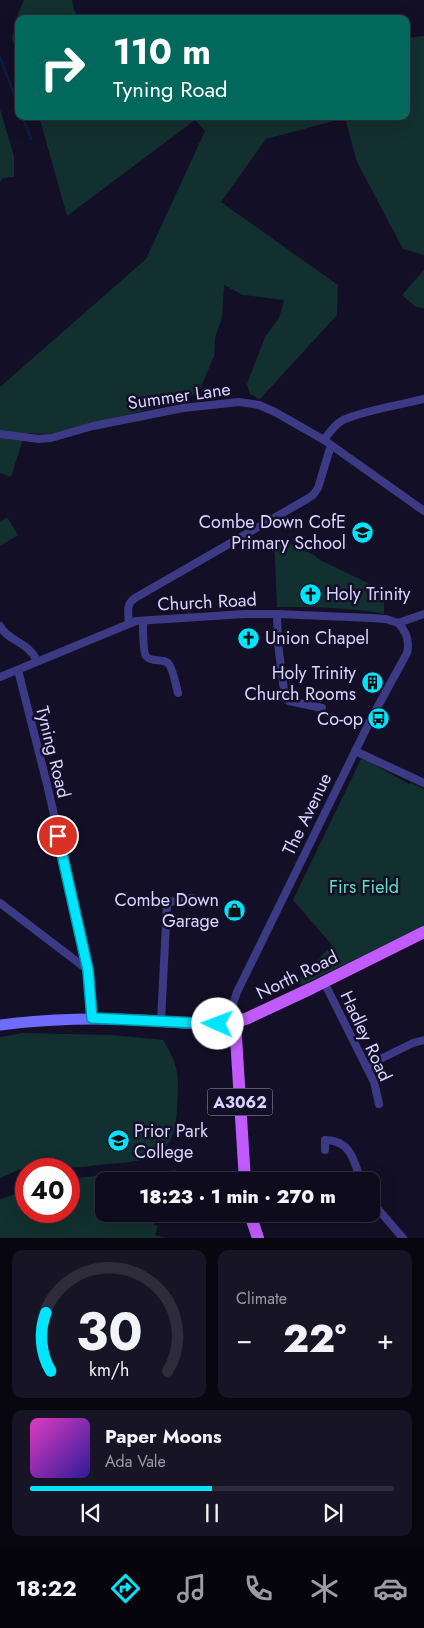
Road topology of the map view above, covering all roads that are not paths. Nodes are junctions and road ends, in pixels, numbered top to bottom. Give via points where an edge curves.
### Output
1 (424, 399) edge
2 (0, 434) edge
3 (324, 440) junction
4 (331, 445) junction
5 (424, 511) edge
6 (277, 614) junction
7 (424, 614) edge
8 (143, 621) junction
9 (129, 623) junction
10 (398, 623) junction
11 (0, 626) edge
12 (37, 661) junction
13 (18, 670) junction
14 (0, 677) edge
15 (178, 693) dead end
16 (322, 708) dead end
17 (355, 751) junction
18 (424, 783) edge
19 (192, 898) dead end
20 (0, 902) edge
21 (424, 932) edge
22 (88, 970) junction
23 (324, 982) junction
24 (92, 1018) junction
25 (161, 1021) junction
26 (233, 1023) junction
27 (0, 1025) edge
28 (424, 1040) edge
29 (366, 1066) junction
30 (379, 1104) dead end
31 (325, 1150) dead end
32 (244, 1172) edge
33 (358, 1172) edge
34 (380, 1211) edge
35 (253, 1222) edge
36 (258, 1238) edge
37 (403, 1238) edge

1 - 3 street via 342,421
2 - 3 street, Summer Lane via 51,438 92,426 183,408 239,402 275,412
3 - 4 street, Summer Lane
4 - 5 street, Summer Lane
4 - 9 street via 313,495 135,598 128,606
6 - 8 street, Church Road
6 - 10 street, Church Road via 386,619
6 - 16 street via 285,698
7 - 10 street
8 - 9 street, Church Road
8 - 15 street via 147,657 170,666
9 - 12 street, Church Road
10 - 17 street, The Avenue via 409,642 407,653
11 - 12 street via 6,634 31,650
12 - 13 street, Church Road
13 - 14 street, Church Road
13 - 22 street, Tyning Road
17 - 18 street
17 - 26 street, The Avenue via 237,992 232,1007
19 - 25 street via 167,905
20 - 22 street
21 - 23 main road, North Road
22 - 24 street, Tyning Road
23 - 26 main road, North Road
23 - 29 street, Hadley Road
24 - 25 street, North Road
24 - 27 street, North Road
25 - 26 street, North Road
26 - 32 main road, A3062
28 - 29 street
29 - 30 street, Hadley Road
31 - 33 street via 324,1140 344,1145
34 - 37 street
35 - 36 main road

